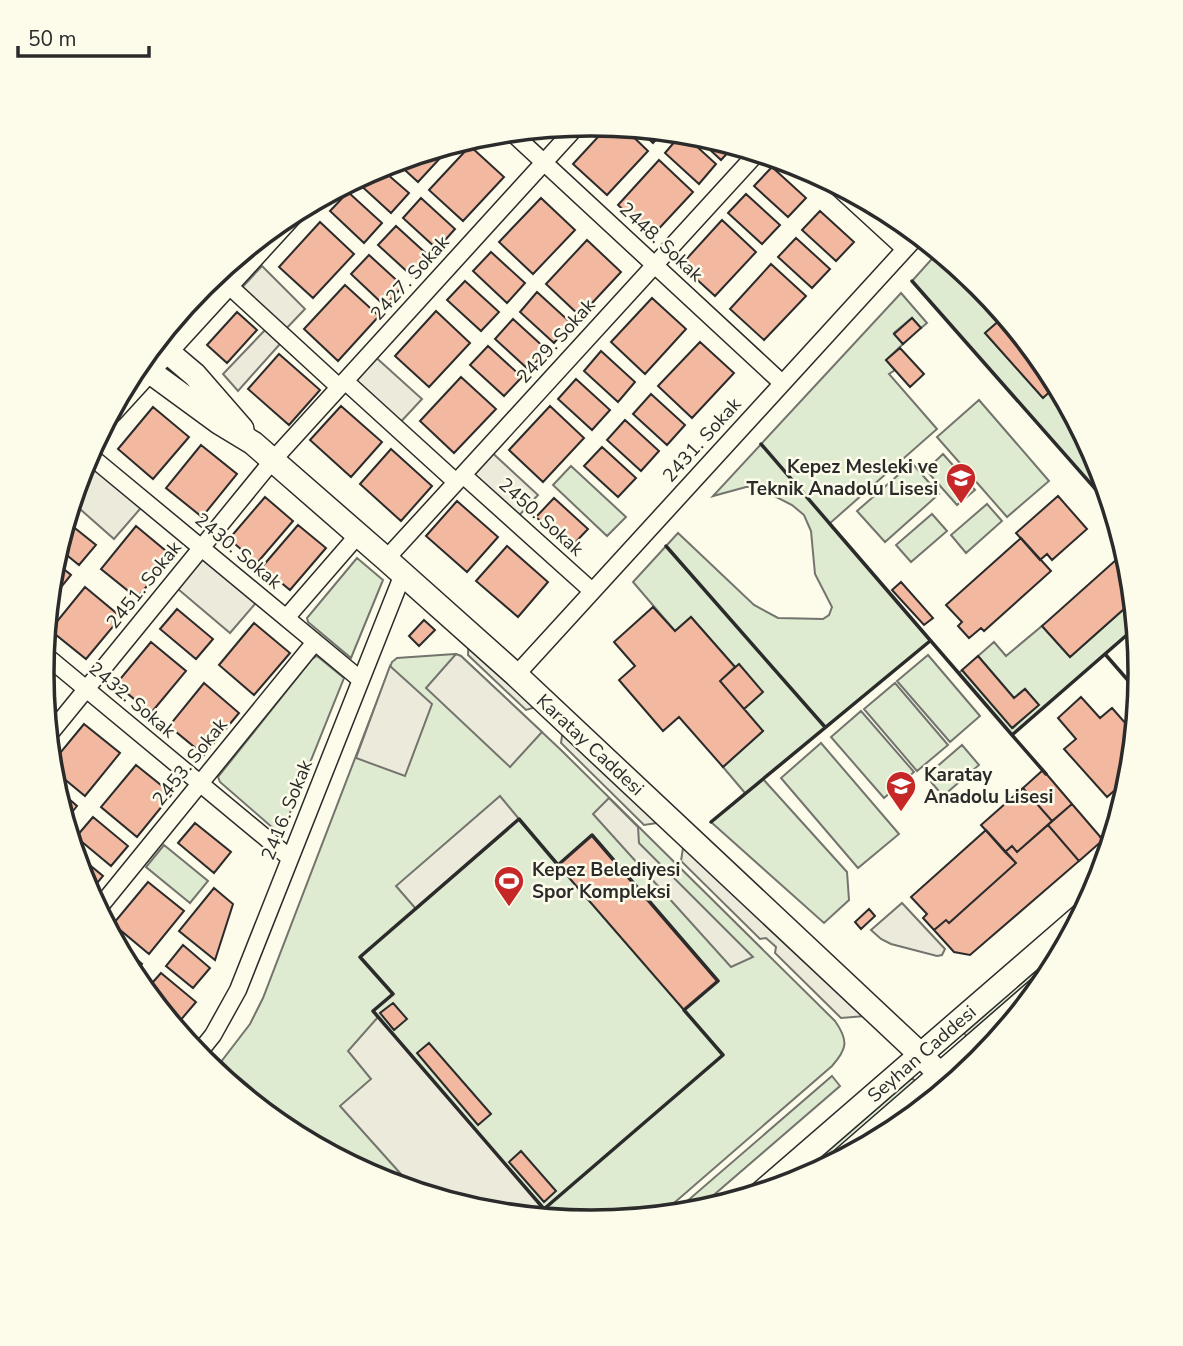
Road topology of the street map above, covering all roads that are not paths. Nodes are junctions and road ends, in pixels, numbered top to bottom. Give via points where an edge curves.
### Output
1 (567, 137) edge
2 (520, 140) edge
3 (751, 160) edge
4 (544, 162) junction
5 (861, 209) edge
6 (912, 242) edge
7 (905, 249) junction
8 (252, 257) edge
9 (654, 265) junction
10 (227, 284) junction
11 (184, 324) edge
12 (164, 348) edge
13 (148, 371) edge
14 (782, 383) junction
15 (342, 384) junction
16 (253, 443) junction
17 (273, 460) junction
18 (97, 462) edge
19 (459, 478) junction
20 (358, 534) junction
21 (202, 548) junction
22 (386, 559) junction
23 (403, 574) junction
24 (592, 590) junction
25 (286, 618) junction
26 (315, 642) junction
27 (54, 663) edge
28 (516, 675) junction
29 (361, 680) junction
30 (86, 689) junction
31 (57, 725) edge
32 (200, 783) junction
33 (290, 858) junction
34 (105, 900) edge
35 (1062, 932) edge
36 (205, 1045) edge
37 (921, 1055) junction
38 (944, 1079) edge
39 (782, 1175) edge

1 - 4 street, 2427. Sokak
2 - 4 street, 2448. Sokak
3 - 9 street, 2429. Sokak
4 - 9 street, 2448. Sokak
4 - 15 street, 2427. Sokak
5 - 7 street
6 - 7 street, 2431. Sokak
7 - 14 street, 2431. Sokak
8 - 10 street
9 - 14 street, 2448. Sokak
9 - 19 street, 2429. Sokak
10 - 11 street
10 - 15 street, 2450. Sokak
12 - 16 street, Karatay Caddesi via 215,397
13 - 16 street, Karatay Caddesi
14 - 24 street, 2431. Sokak
15 - 17 street, 2427. Sokak
15 - 19 street, 2450. Sokak
16 - 17 street, Karatay Caddesi
17 - 20 street, Karatay Caddesi
17 - 21 street, 2451. Sokak
18 - 21 street, 2430. Sokak
19 - 22 street, 2429. Sokak
19 - 24 street, 2450. Sokak
20 - 22 street, Karatay Caddesi
20 - 25 street
21 - 25 street, 2430. Sokak
21 - 30 street, 2451. Sokak
22 - 23 street, Karatay Caddesi
23 - 28 street, Karatay Caddesi
23 - 29 street, 2416. Sokak
24 - 28 street, 2431. Sokak
25 - 26 street, 2430. Sokak
26 - 29 street, 2430. Sokak
26 - 32 street, 2453. Sokak
27 - 30 street, 2432. Sokak
28 - 37 street, Karatay Caddesi
29 - 33 street, 2416. Sokak
30 - 31 street, 2451. Sokak
30 - 32 street, 2432. Sokak
32 - 33 street, 2432. Sokak
32 - 34 street, 2453. Sokak
33 - 36 street, 2416. Sokak via 238,990
35 - 37 street, Seyhan Caddesi
37 - 38 street, Karatay Caddesi
37 - 39 street, Seyhan Caddesi

